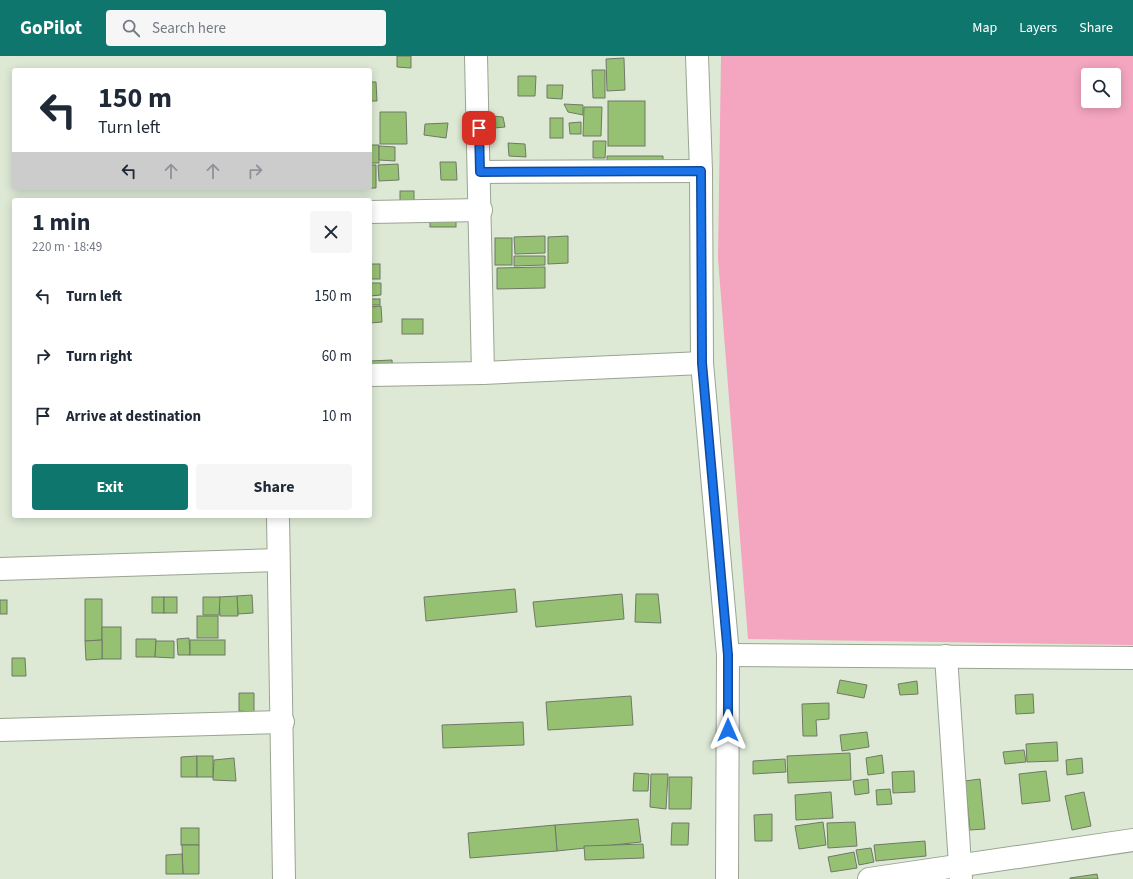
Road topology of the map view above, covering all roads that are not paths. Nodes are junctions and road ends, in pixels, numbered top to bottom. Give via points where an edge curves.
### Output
1 (476, 56) edge
2 (697, 56) edge
3 (701, 171) junction
4 (480, 172) junction
5 (481, 210) junction
6 (372, 212) edge
7 (702, 363) junction
8 (484, 373) junction
9 (372, 375) edge
10 (278, 518) edge
11 (278, 560) junction
12 (0, 569) edge
13 (728, 655) junction
14 (946, 656) junction
15 (1133, 658) edge
16 (283, 722) junction
17 (0, 730) edge
18 (1133, 840) edge
19 (960, 873) edge
20 (284, 879) edge
21 (727, 879) edge
22 (869, 879) edge

1 - 4 street
2 - 3 street
3 - 4 street
3 - 7 street
4 - 5 street
5 - 6 street
5 - 8 street
7 - 8 street
7 - 13 street
8 - 9 street
10 - 11 street
11 - 12 street
11 - 16 street
13 - 14 street
13 - 21 street
14 - 15 street
14 - 19 street
16 - 17 street
16 - 20 street
18 - 19 street
19 - 22 street

